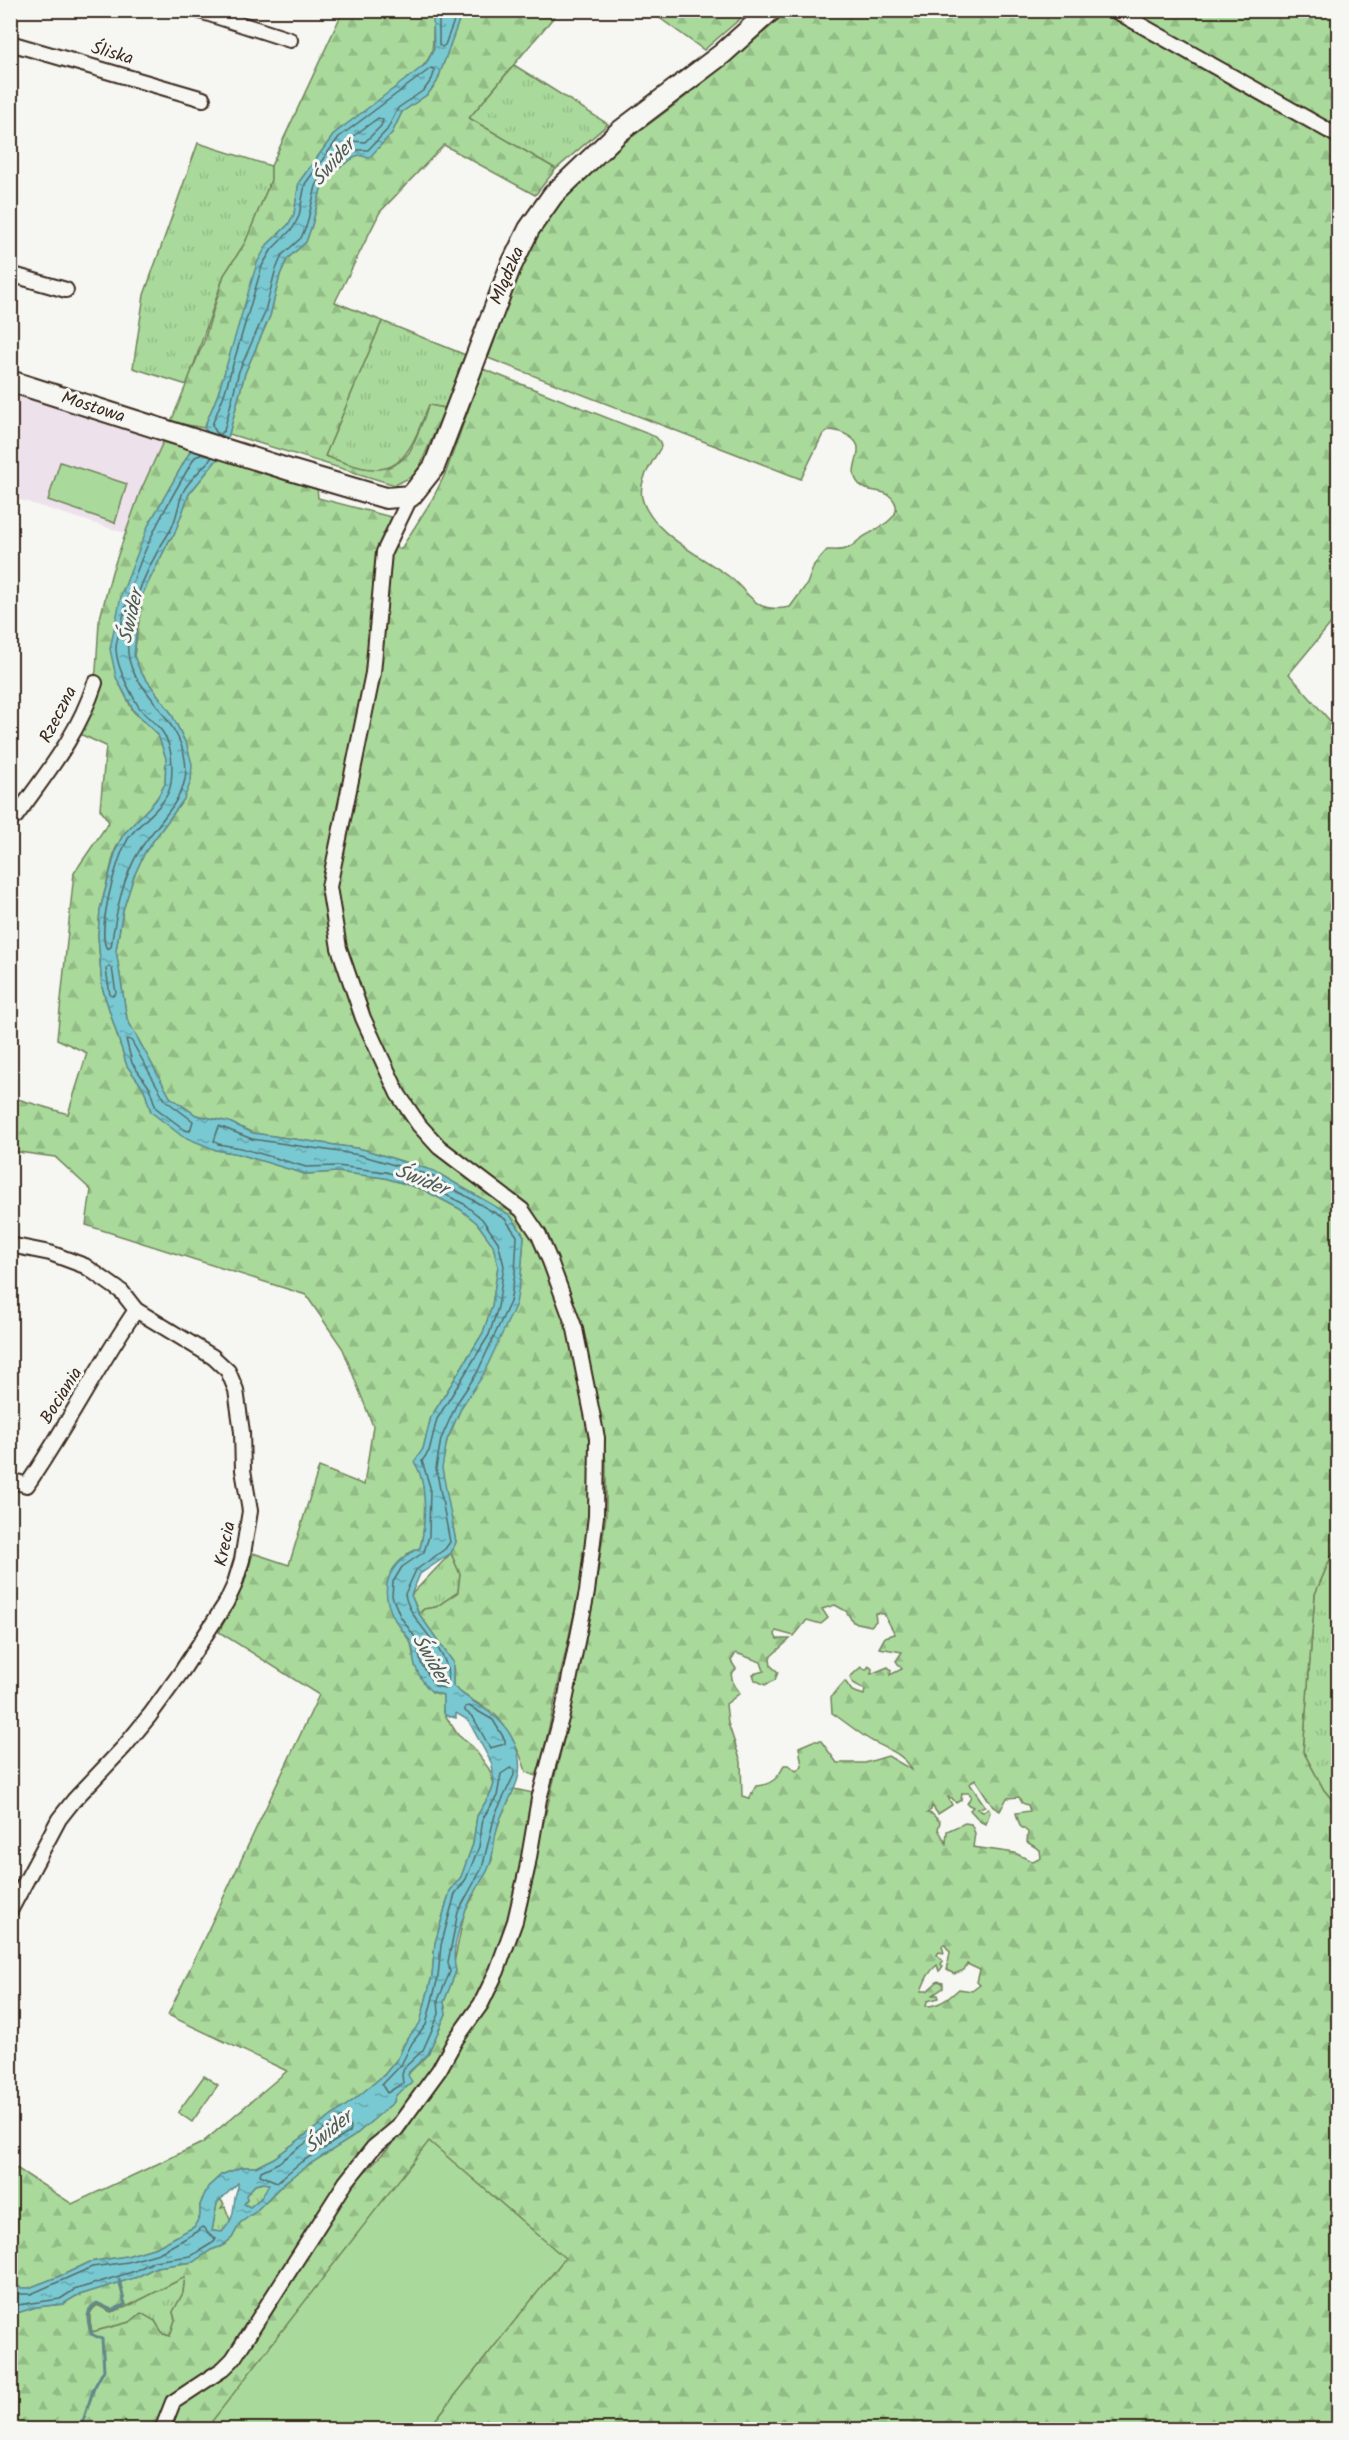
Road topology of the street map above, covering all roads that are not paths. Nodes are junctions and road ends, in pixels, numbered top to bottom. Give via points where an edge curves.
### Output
1 (197, 10) edge
2 (771, 10) edge
3 (1114, 10) edge
4 (291, 40) dead end
5 (10, 43) edge
6 (202, 99) dead end
7 (1338, 136) edge
8 (10, 274) edge
9 (66, 290) dead end
10 (10, 381) edge
11 (411, 496) junction
12 (95, 683) dead end
13 (10, 820) edge
14 (10, 1245) edge
15 (136, 1310) junction
16 (10, 1480) edge
17 (10, 1911) edge
18 (162, 2430) edge

1 - 4 street
2 - 11 street, Mlądzka via 722,54 620,132 553,195 529,229 510,268 434,467
3 - 7 street
5 - 6 street, Śliska
8 - 9 street
10 - 11 street, Mostowa via 386,498
11 - 18 street via 384,552 373,673 329,887 330,900 339,948 363,1018 398,1094 439,1146 522,1210 539,1235 572,1319 597,1438 596,1515 587,1592 515,1921 481,2004 423,2094 346,2182 233,2359 173,2402
12 - 13 street, Rzeczna via 71,740
14 - 15 street, Krecia via 51,1252 86,1266 122,1292
15 - 16 street, Bociania via 27,1485
15 - 17 street, Krecia via 213,1357 228,1371 236,1390 242,1432 249,1531 234,1586 208,1632 150,1715 59,1819

